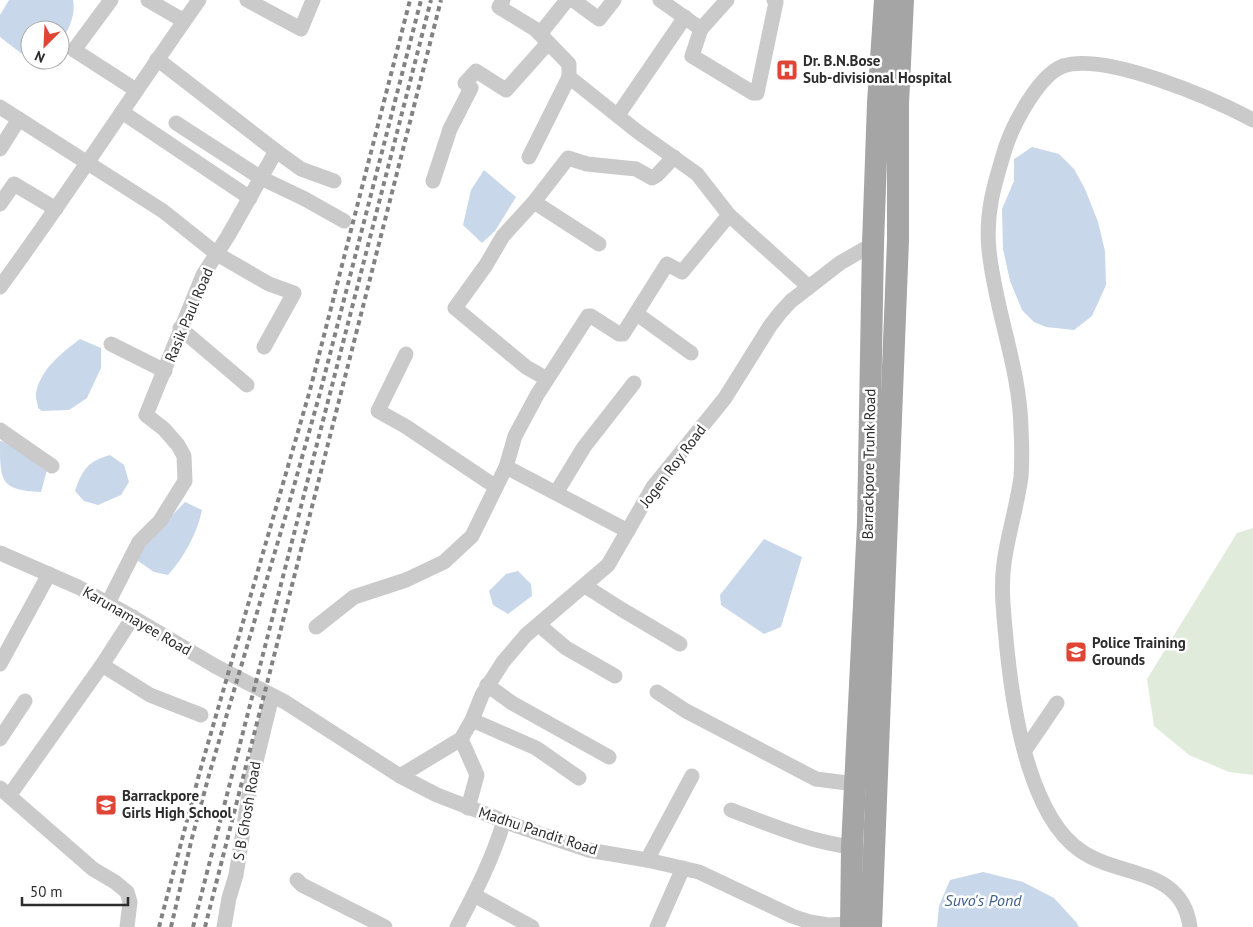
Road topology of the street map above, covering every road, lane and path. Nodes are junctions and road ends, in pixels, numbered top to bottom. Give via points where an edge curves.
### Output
1 (111, 0) edge
2 (148, 0) edge
3 (199, 0) edge
4 (246, 0) edge
5 (313, 0) edge
6 (503, 0) edge
7 (567, 0) edge
8 (573, 0) edge
9 (614, 0) edge
10 (660, 0) edge
11 (727, 0) edge
12 (774, 0) edge
13 (885, 0) edge
14 (903, 0) edge
15 (685, 17) junction
16 (184, 21) junction
17 (701, 29) junction
18 (544, 38) junction
19 (157, 59) junction
20 (569, 77) junction
21 (136, 90) junction
22 (0, 107) edge
23 (122, 112) junction
24 (618, 115) junction
25 (19, 119) junction
26 (1253, 120) edge
27 (176, 123) dead end
28 (0, 149) edge
29 (276, 151) junction
30 (529, 157) dead end
31 (674, 157) junction
32 (88, 162) junction
33 (261, 178) junction
34 (334, 181) dead end
35 (433, 181) dead end
36 (250, 198) junction
37 (534, 202) junction
38 (0, 204) edge
39 (56, 209) junction
40 (729, 215) junction
41 (344, 221) dead end
42 (599, 244) dead end
43 (873, 244) junction
44 (216, 254) junction
45 (810, 286) junction
46 (0, 287) edge
47 (637, 314) junction
48 (180, 328) junction
49 (111, 344) dead end
50 (264, 347) dead end
51 (692, 353) dead end
52 (406, 354) dead end
53 (165, 371) junction
54 (547, 379) junction
55 (634, 383) dead end
56 (247, 384) dead end
57 (0, 430) edge
58 (52, 466) dead end
59 (506, 467) junction
60 (496, 487) junction
61 (556, 493) junction
62 (628, 531) junction
63 (0, 552) edge
64 (50, 574) junction
65 (585, 586) junction
66 (108, 603) junction
67 (133, 617) junction
68 (539, 625) junction
69 (316, 626) dead end
70 (680, 644) dead end
71 (0, 664) edge
72 (102, 665) junction
73 (615, 676) dead end
74 (487, 685) junction
75 (657, 692) dead end
76 (272, 696) junction
77 (25, 701) dead end
78 (1056, 703) dead end
79 (201, 715) dead end
80 (472, 720) junction
81 (0, 738) edge
82 (461, 739) junction
83 (1025, 750) junction
84 (609, 757) dead end
85 (400, 776) junction
86 (692, 776) dead end
87 (579, 778) dead end
88 (855, 784) junction
89 (4, 792) edge
90 (468, 808) junction
91 (731, 810) dead end
92 (504, 821) junction
93 (852, 847) junction
94 (647, 860) junction
95 (683, 868) junction
96 (297, 880) dead end
97 (474, 896) junction
98 (858, 926) edge
99 (128, 927) edge
100 (224, 927) edge
101 (385, 927) edge
102 (457, 927) edge
103 (532, 927) edge
104 (658, 927) edge
105 (1190, 927) edge

1 - 21 street via 74,50
2 - 16 street
3 - 16 street
4 - 5 street via 302,29
6 - 18 street via 499,7
7 - 18 street
8 - 9 street via 599,19
10 - 15 street
11 - 17 street
12 - 17 street via 757,93 692,56
13 - 43 main road, Barrackpore Trunk Road
14 - 98 main road, Barrackpore Trunk Road via 898,104 898,240
15 - 17 street
15 - 24 street
16 - 19 street
18 - 20 street via 569,64
18 - 35 street via 506,90 476,71 465,83 471,88 450,129
19 - 21 street
19 - 29 street
20 - 24 street
20 - 30 street
21 - 23 street
22 - 25 street
23 - 32 street
23 - 36 street
24 - 31 street
25 - 28 street
25 - 32 street
26 - 83 street via 1193,92 1141,74 1075,64 1055,70 1045,79 1010,136 990,203 988,246 1022,428 1020,478 1002,584 1008,661
27 - 33 street
29 - 33 street, Rasik Paul Road
29 - 34 street via 301,169
31 - 37 street via 654,178 636,169 587,164 568,158
31 - 40 street via 697,174
32 - 39 street
32 - 44 street via 162,211
33 - 36 street, Rasik Paul Road
33 - 41 street
36 - 44 street, Rasik Paul Road
37 - 42 street
37 - 54 street via 503,236 455,308 526,367
38 - 39 street via 14,184
39 - 46 street
40 - 45 street
40 - 47 street via 682,272 667,264
43 - 45 street, Jogen Roy Road
43 - 88 main road, Barrackpore Trunk Road via 868,523
44 - 48 street, Rasik Paul Road via 203,275
44 - 50 street via 269,284 294,293
45 - 62 street, Jogen Roy Road via 791,301 770,326 733,387 654,488
47 - 51 street
47 - 54 street via 622,334 588,316
48 - 53 street, Rasik Paul Road
48 - 56 street
49 - 53 street
52 - 60 street via 378,411
53 - 66 street, Rasik Paul Road via 146,415 178,445 184,456 185,481 160,520 139,542
54 - 59 street via 515,436
55 - 61 street via 584,448
57 - 58 street
59 - 60 street
59 - 61 street
60 - 69 street via 472,536 444,562 406,580 354,597
61 - 62 street
62 - 65 street, Jogen Roy Road via 608,565
63 - 64 street, Karunamayee Road
64 - 66 street, Karunamayee Road
64 - 71 street
65 - 68 street, Jogen Roy Road
65 - 70 street
66 - 67 street, Karunamayee Road
67 - 72 street
67 - 76 street, Karunamayee Road
68 - 73 street via 566,648
68 - 74 street, Jogen Roy Road via 508,655
72 - 79 street via 150,695
72 - 89 street
74 - 80 street, Jogen Roy Road
74 - 84 street via 519,708
75 - 88 street via 686,711 816,779
76 - 85 street, Madhu Pandit Road
76 - 100 street, S B Ghosh Road via 251,782
77 - 81 street
78 - 83 street
80 - 82 street, Jogen Roy Road
80 - 87 street via 536,748
82 - 85 street, Jogen Roy Road
82 - 90 street via 477,775
83 - 105 street via 1044,805 1067,839 1082,852 1172,890 1186,909
85 - 90 street, Madhu Pandit Road
86 - 94 street
88 - 93 main road, Barrackpore Trunk Road
89 - 99 street via 93,869 127,892 130,902
90 - 92 street, Madhu Pandit Road
91 - 93 street via 827,844
92 - 94 street, Madhu Pandit Road via 588,850
92 - 97 street via 498,844
93 - 98 main road, Barrackpore Trunk Road
94 - 95 street, Madhu Pandit Road
95 - 98 street, Madhu Pandit Road via 699,872 792,916 828,925
95 - 104 street
96 - 101 street
97 - 102 street
97 - 103 street

